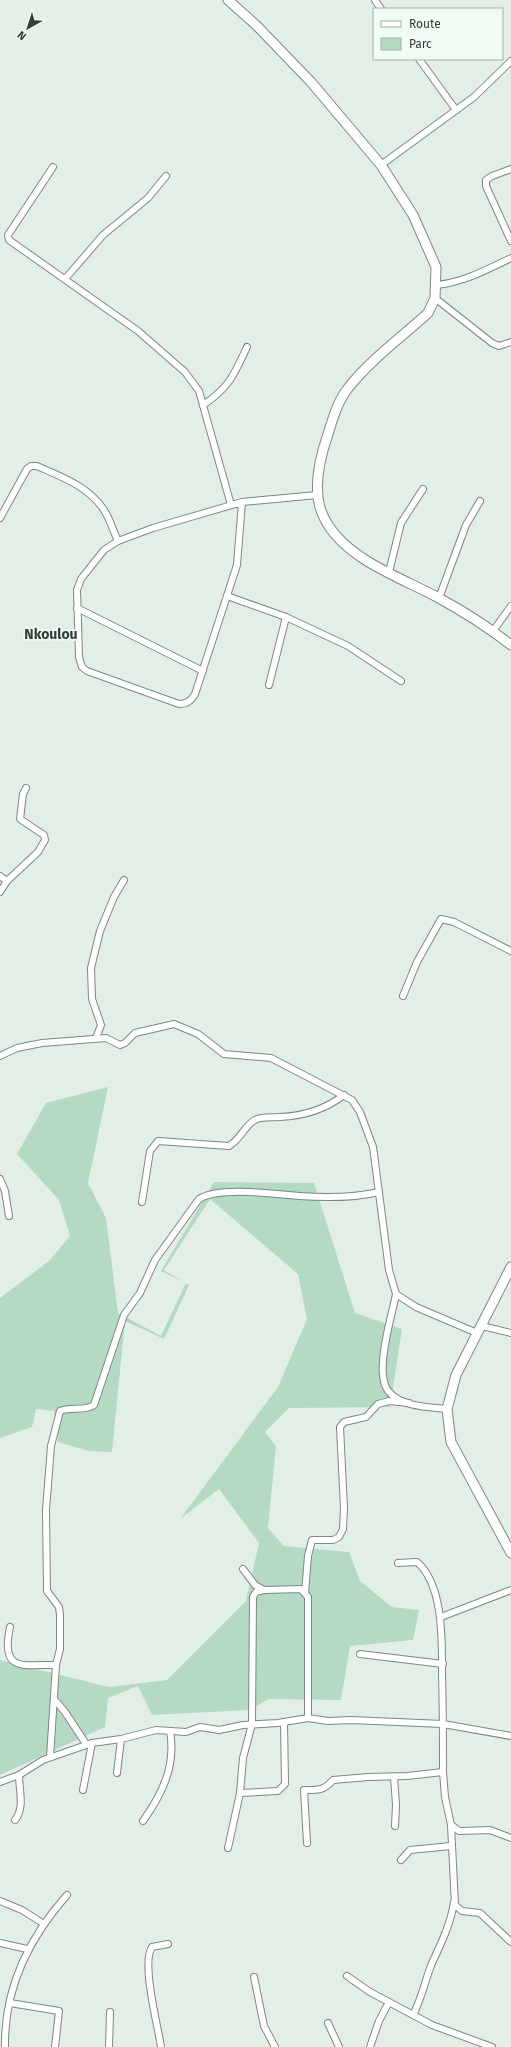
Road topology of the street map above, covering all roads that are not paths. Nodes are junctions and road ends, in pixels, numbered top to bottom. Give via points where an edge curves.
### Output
1 (228, 0) edge
2 (375, 0) edge
3 (381, 8) edge
4 (420, 60) edge
5 (511, 61) edge
6 (456, 110) junction
7 (381, 165) junction
8 (53, 167) dead end
9 (511, 169) edge
10 (166, 176) dead end
11 (511, 241) edge
12 (511, 258) edge
13 (65, 279) junction
14 (437, 285) junction
15 (435, 298) junction
16 (511, 342) edge
17 (247, 347) dead end
18 (203, 405) junction
19 (423, 489) dead end
20 (317, 495) junction
21 (480, 501) dead end
22 (242, 502) junction
23 (231, 505) junction
24 (0, 518) edge
25 (118, 541) junction
26 (389, 572) junction
27 (227, 596) junction
28 (439, 598) junction
29 (511, 606) edge
30 (77, 608) junction
31 (286, 617) junction
32 (493, 631) junction
33 (511, 645) edge
34 (203, 670) junction
35 (401, 682) dead end
36 (269, 685) dead end
37 (26, 788) dead end
38 (0, 876) edge
39 (124, 880) dead end
40 (7, 881) junction
41 (0, 892) edge
42 (511, 951) edge
43 (403, 996) dead end
44 (96, 1038) junction
45 (0, 1056) edge
46 (344, 1095) junction
47 (0, 1179) edge
48 (379, 1192) junction
49 (142, 1202) dead end
50 (9, 1216) dead end
51 (511, 1267) edge
52 (396, 1294) junction
53 (479, 1330) junction
54 (511, 1333) edge
55 (409, 1404) junction
56 (447, 1409) junction
57 (511, 1553) edge
58 (398, 1563) dead end
59 (243, 1569) dead end
60 (264, 1590) junction
61 (511, 1590) edge
62 (305, 1593) junction
63 (441, 1618) junction
64 (10, 1627) dead end
65 (360, 1654) dead end
66 (443, 1664) junction
67 (56, 1665) junction
68 (54, 1699) junction
69 (308, 1718) junction
70 (284, 1722) junction
71 (252, 1724) junction
72 (443, 1724) junction
73 (170, 1731) junction
74 (511, 1736) edge
75 (121, 1739) junction
76 (89, 1743) junction
77 (50, 1757) junction
78 (443, 1772) junction
79 (117, 1773) dead end
80 (19, 1775) junction
81 (394, 1777) junction
82 (0, 1782) edge
83 (83, 1790) dead end
84 (240, 1793) junction
85 (14, 1820) dead end
86 (143, 1821) dead end
87 (451, 1825) junction
88 (395, 1826) dead end
89 (511, 1838) edge
90 (307, 1843) dead end
91 (452, 1846) junction
92 (228, 1848) dead end
93 (401, 1860) dead end
94 (66, 1895) dead end
95 (454, 1900) junction
96 (0, 1901) edge
97 (44, 1924) junction
98 (511, 1942) edge
99 (0, 1943) edge
100 (168, 1944) dead end
101 (27, 1949) junction
102 (254, 1976) dead end
103 (347, 1976) dead end
104 (389, 2002) junction
105 (10, 2003) junction
106 (110, 2012) dead end
107 (413, 2015) junction
108 (328, 2023) dead end
109 (5, 2047) edge
110 (55, 2047) edge
111 (109, 2047) edge
112 (161, 2047) edge
113 (275, 2047) edge
114 (339, 2047) edge
115 (370, 2047) edge
116 (491, 2047) edge

1 - 7 street via 258,26 306,77
2 - 3 street
4 - 6 street
5 - 6 street via 474,97
6 - 7 street
7 - 14 street via 413,215 436,267
8 - 13 street via 8,237
9 - 11 street via 486,180 486,186
10 - 13 street via 148,198 103,235
12 - 14 street via 455,283
13 - 18 street via 166,353 185,372 199,392
14 - 15 street
15 - 16 street via 492,343 499,346
15 - 20 street via 428,312 357,378 341,398 318,473
17 - 18 street via 225,388
18 - 23 street
19 - 26 street via 401,523
20 - 22 street
20 - 26 street via 320,511 338,538 368,561
21 - 28 street via 466,525
22 - 23 street
22 - 27 street via 237,565
23 - 25 street
24 - 25 street via 27,469 37,466 75,482 94,498 104,510
25 - 30 street via 104,550 81,579 77,590
26 - 28 street
27 - 31 street
27 - 34 street
28 - 32 street
29 - 32 street
30 - 34 street
30 - 34 street via 79,657 82,667 87,671 179,704 186,704 196,694
31 - 35 street via 348,646
31 - 36 street
32 - 33 street
37 - 40 street via 20,819 44,835 45,840 24,867
38 - 40 street
39 - 44 street via 100,931 91,968 92,999 101,1025
40 - 41 street
42 - 43 street via 454,922 441,919 417,962
44 - 45 street via 31,1044
44 - 46 street via 106,1038 120,1045 126,1043 135,1033 174,1024 198,1034 224,1054 271,1058
46 - 48 street via 357,1106 370,1136
46 - 49 street via 330,1105 308,1113 292,1117 256,1119 236,1142 229,1146 158,1141 150,1151
47 - 50 street via 6,1191
48 - 52 street via 389,1270
48 - 67 street via 344,1197 224,1191 207,1194 193,1205 155,1260 140,1293 124,1316 96,1401 89,1408 60,1411 51,1446 46,1550 47,1591 59,1607 60,1615 60,1649
51 - 53 street
52 - 53 street via 416,1307
52 - 55 street via 382,1367 384,1383 389,1392
53 - 54 street
53 - 56 street via 456,1375
55 - 56 street
55 - 62 street via 389,1401 378,1404 366,1417 344,1422 340,1427 343,1529 339,1537 333,1540 312,1540
56 - 57 street via 452,1442
58 - 63 street via 417,1562 423,1567
59 - 60 street via 255,1585
60 - 62 street via 296,1589
60 - 71 street via 256,1592 253,1597
61 - 63 street
62 - 69 street via 308,1597
63 - 66 street
64 - 67 street via 6,1637 7,1660 28,1665
65 - 66 street
66 - 72 street
67 - 68 street
68 - 76 street
68 - 77 street
69 - 70 street
69 - 72 street via 328,1721
70 - 71 street
70 - 84 street via 283,1788 278,1791
71 - 73 street via 219,1730 208,1727 186,1732
71 - 84 street via 243,1758
72 - 74 street
72 - 78 street
73 - 75 street via 156,1730
73 - 86 street via 170,1771 159,1797
75 - 76 street
75 - 79 street
76 - 77 street
76 - 83 street
77 - 80 street
78 - 81 street
78 - 87 street
80 - 82 street
80 - 85 street via 19,1815
81 - 88 street
81 - 90 street via 332,1780 322,1790 304,1790
84 - 92 street
87 - 89 street via 459,1831 490,1830
87 - 91 street
91 - 93 street via 410,1850
91 - 95 street
94 - 97 street
95 - 98 street via 460,1910 476,1911 484,1916
95 - 107 street via 453,1912
96 - 97 street via 22,1910
97 - 101 street
99 - 101 street
100 - 112 street via 152,1947 148,1952 147,1961
101 - 105 street via 17,1973
102 - 113 street via 264,2026
103 - 104 street
104 - 107 street
104 - 115 street
105 - 109 street via 6,2016
105 - 110 street via 58,2011
106 - 111 street
107 - 116 street via 449,2032
108 - 114 street

